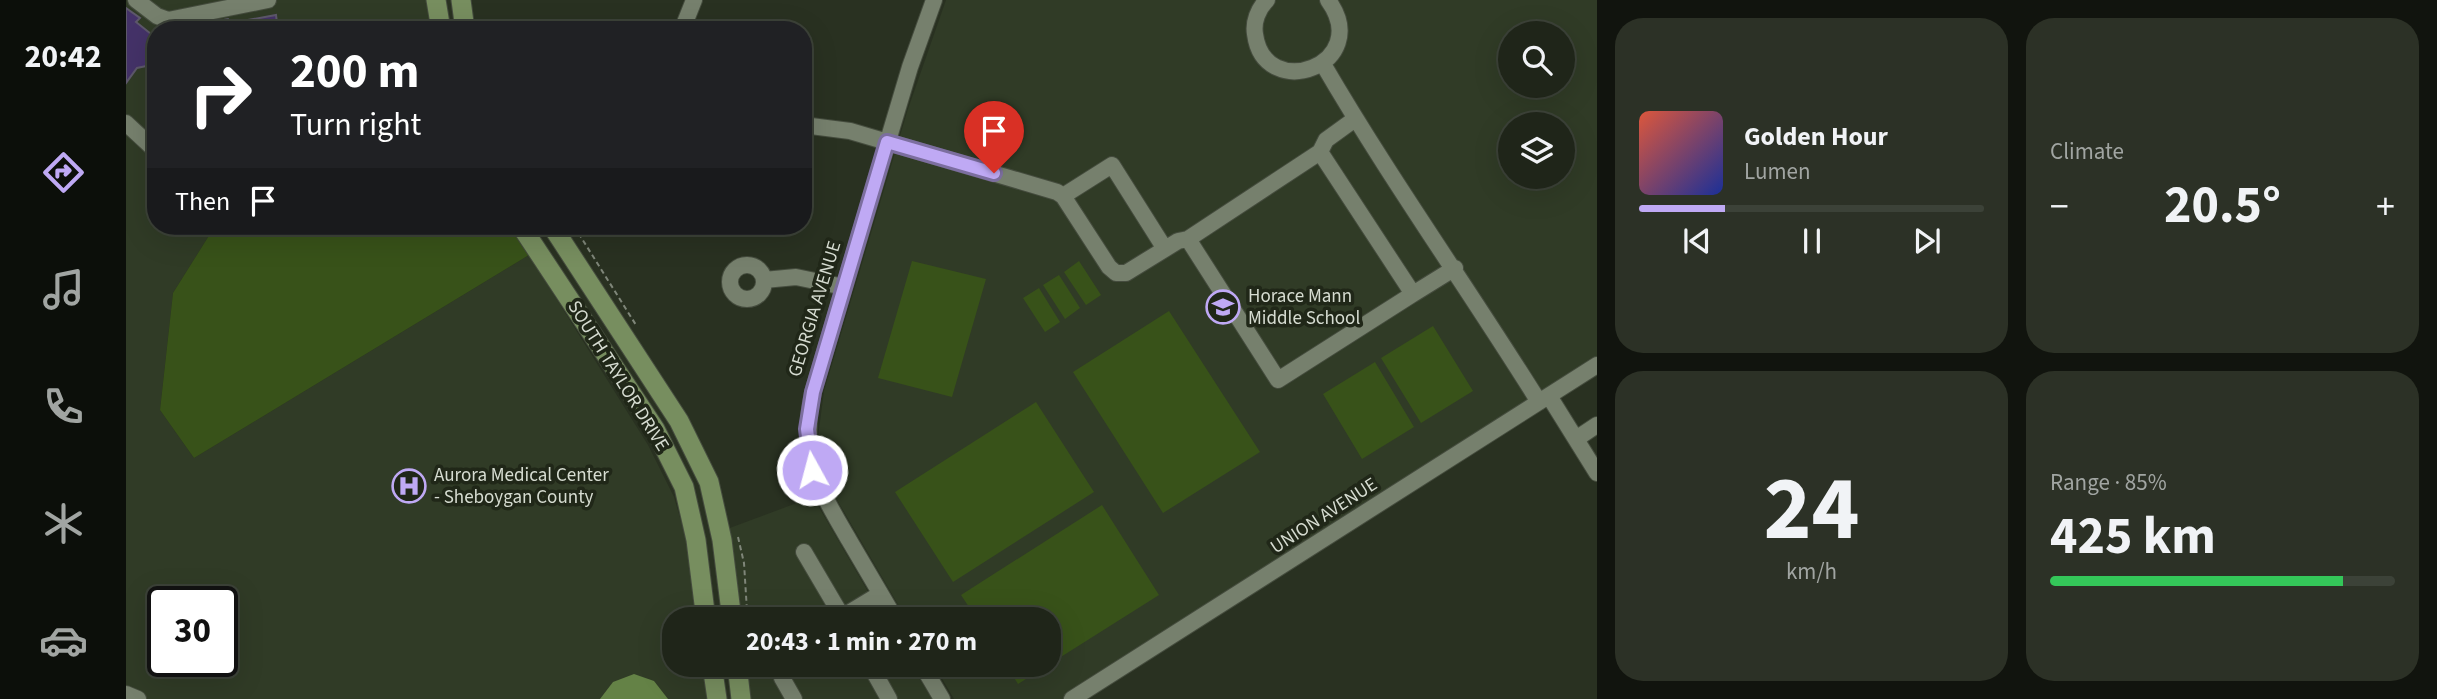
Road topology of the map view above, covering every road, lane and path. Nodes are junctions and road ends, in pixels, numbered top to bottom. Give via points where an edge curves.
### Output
1 (136, 0) edge
2 (268, 0) edge
3 (436, 0) edge
4 (461, 0) edge
5 (694, 0) edge
6 (934, 0) edge
7 (1267, 0) edge
8 (1328, 0) edge
9 (439, 21) edge
10 (464, 21) edge
11 (686, 21) edge
12 (1323, 64) junction
13 (1356, 119) junction
14 (126, 123) edge
15 (812, 126) edge
16 (887, 142) junction
17 (147, 143) edge
18 (1320, 152) junction
19 (1063, 196) junction
20 (527, 235) edge
21 (558, 235) edge
22 (1188, 239) junction
23 (1165, 249) junction
24 (1455, 268) junction
25 (764, 280) dead end
26 (844, 287) junction
27 (1413, 294) junction
28 (1597, 365) edge
29 (1544, 399) junction
30 (1597, 425) edge
31 (1576, 439) junction
32 (1597, 473) edge
33 (804, 552) dead end
34 (880, 594) junction
35 (704, 607) edge
36 (730, 607) edge
37 (834, 607) edge
38 (860, 607) edge
39 (888, 607) edge
40 (714, 677) edge
41 (738, 677) edge
42 (782, 677) edge
43 (877, 677) edge
44 (929, 677) edge
45 (126, 694) edge
46 (138, 699) edge
47 (717, 699) edge
48 (741, 699) edge
49 (794, 699) edge
50 (889, 699) edge
51 (943, 699) edge
52 (1072, 699) edge

1 - 2 street via 168,20
3 - 9 main road
4 - 10 main road
5 - 11 street
6 - 16 street, GEORGIA AVENUE
7 - 12 street via 1254,29 1262,54 1272,64 1298,73
8 - 12 street via 1336,11 1339,32 1333,53
12 - 13 street
13 - 18 street via 1326,140
13 - 24 street
14 - 17 street
15 - 16 street
16 - 19 street
16 - 26 street, GEORGIA AVENUE
18 - 22 street
18 - 27 street
19 - 23 street via 1116,273 1126,273
19 - 23 street via 1112,165
20 - 35 main road, SOUTH TAYLOR DRIVE via 655,429 684,487
21 - 36 main road, SOUTH TAYLOR DRIVE via 679,421 709,482
22 - 23 street
22 - 27 street via 1278,380
24 - 27 street
24 - 29 street
25 - 26 street via 796,277
26 - 34 street, GEORGIA AVENUE via 811,401 808,452 818,488
28 - 29 street, UNION AVENUE
29 - 31 street
29 - 52 street, UNION AVENUE
30 - 31 street
31 - 32 street
33 - 37 street
34 - 38 street
34 - 39 street, GEORGIA AVENUE
40 - 47 main road
41 - 48 main road
42 - 49 street
43 - 50 street
44 - 51 street
45 - 46 street

